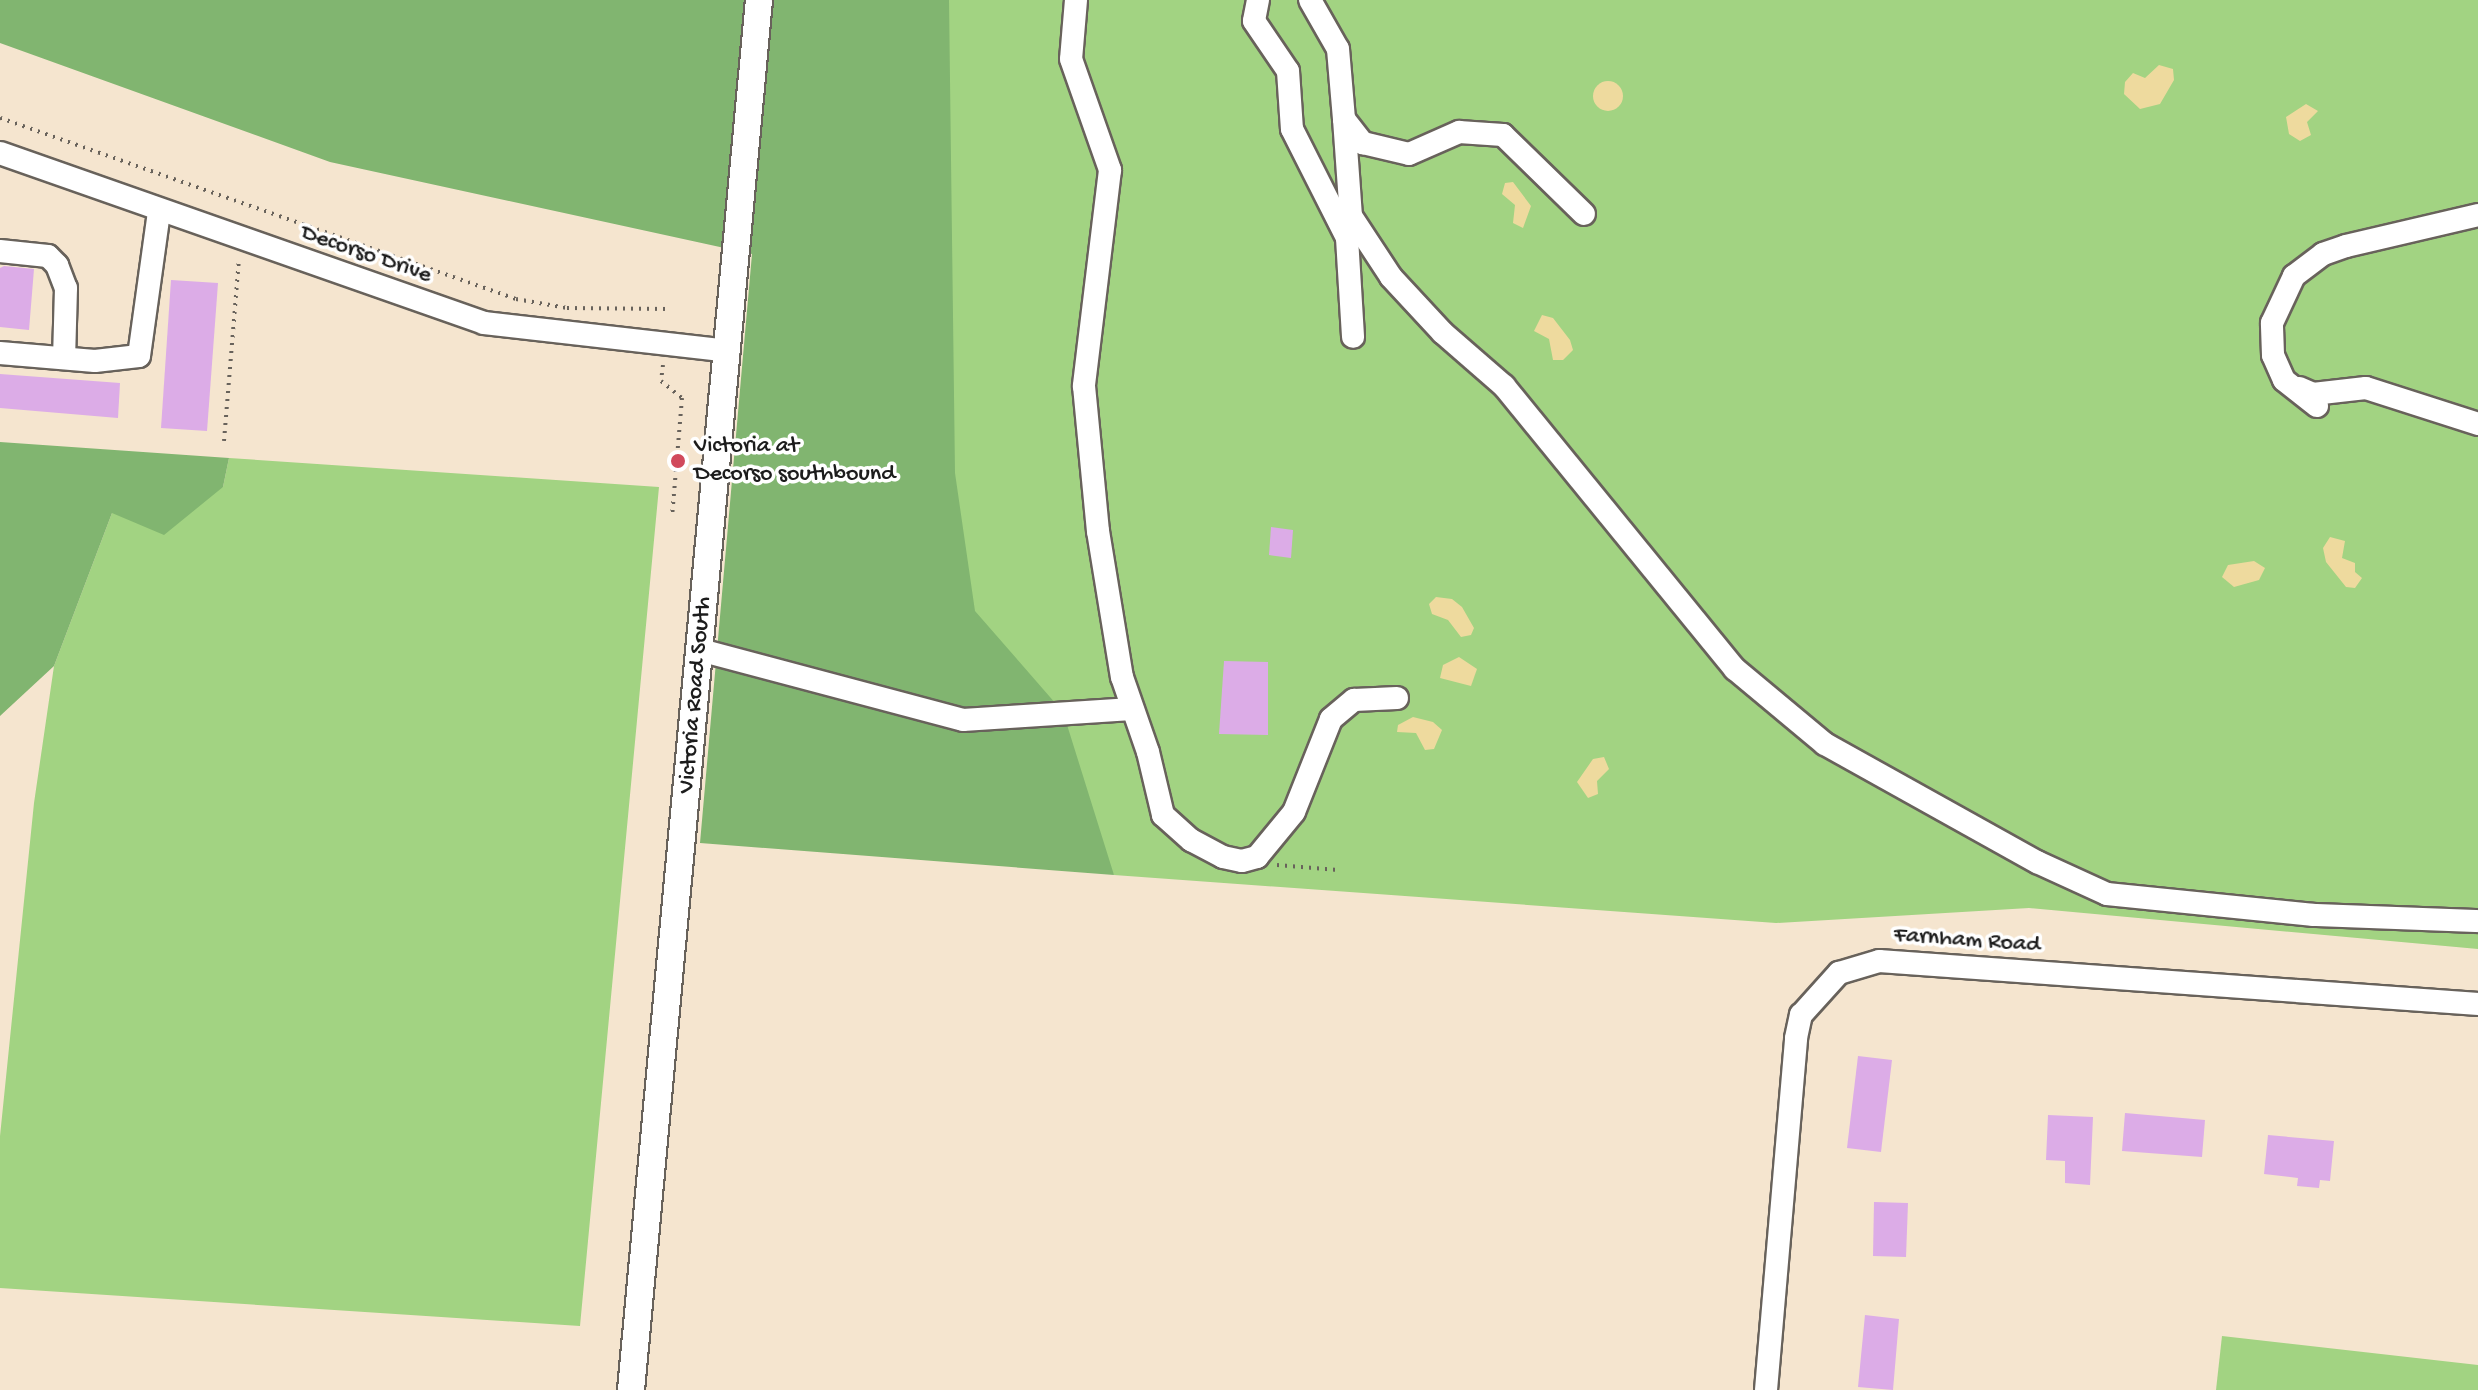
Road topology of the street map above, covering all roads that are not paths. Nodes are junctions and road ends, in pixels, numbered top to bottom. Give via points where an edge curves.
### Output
1 (759, 0) edge
2 (1076, 0) edge
3 (1258, 0) edge
4 (1310, 0) edge
5 (1344, 119) junction
6 (0, 153) edge
7 (159, 211) junction
8 (1584, 214) dead end
9 (2478, 215) edge
10 (0, 251) edge
11 (1353, 337) dead end
12 (728, 351) junction
13 (0, 353) edge
14 (64, 358) junction
15 (2284, 380) junction
16 (2317, 406) dead end
17 (2478, 424) edge
18 (700, 650) junction
19 (1397, 698) dead end
20 (1132, 709) junction
21 (2478, 921) edge
22 (2478, 1004) edge
23 (631, 1390) edge
24 (1766, 1390) edge

1 - 12 main road, Victoria Road South
2 - 20 street via 1071,59 1110,170 1084,386 1098,531
3 - 11 street via 1254,21 1288,71 1292,129 1347,238
4 - 5 street via 1338,49
5 - 8 street via 1363,143 1394,154 1420,151 1459,132 1503,135
5 - 21 street via 1351,216 1391,277 1526,411 1735,669 1825,744 2037,862 2107,894 2314,915
6 - 7 street, Decorso Drive
7 - 12 street, Decorso Drive via 484,323
7 - 14 street via 139,356
9 - 15 street via 2346,246 2304,268 2281,294 2272,323 2276,369
10 - 14 street via 48,256 57,265 66,288
12 - 18 main road, Victoria Road South
13 - 14 street
15 - 16 street
15 - 17 street via 2313,394 2358,387 2389,392
18 - 20 street via 963,720
18 - 23 main road, Victoria Road South
19 - 20 street via 1354,700 1331,719 1283,831 1257,857 1242,861 1209,851 1163,815
22 - 24 street, Farnham Road via 1879,961 1839,973 1801,1015 1796,1038

